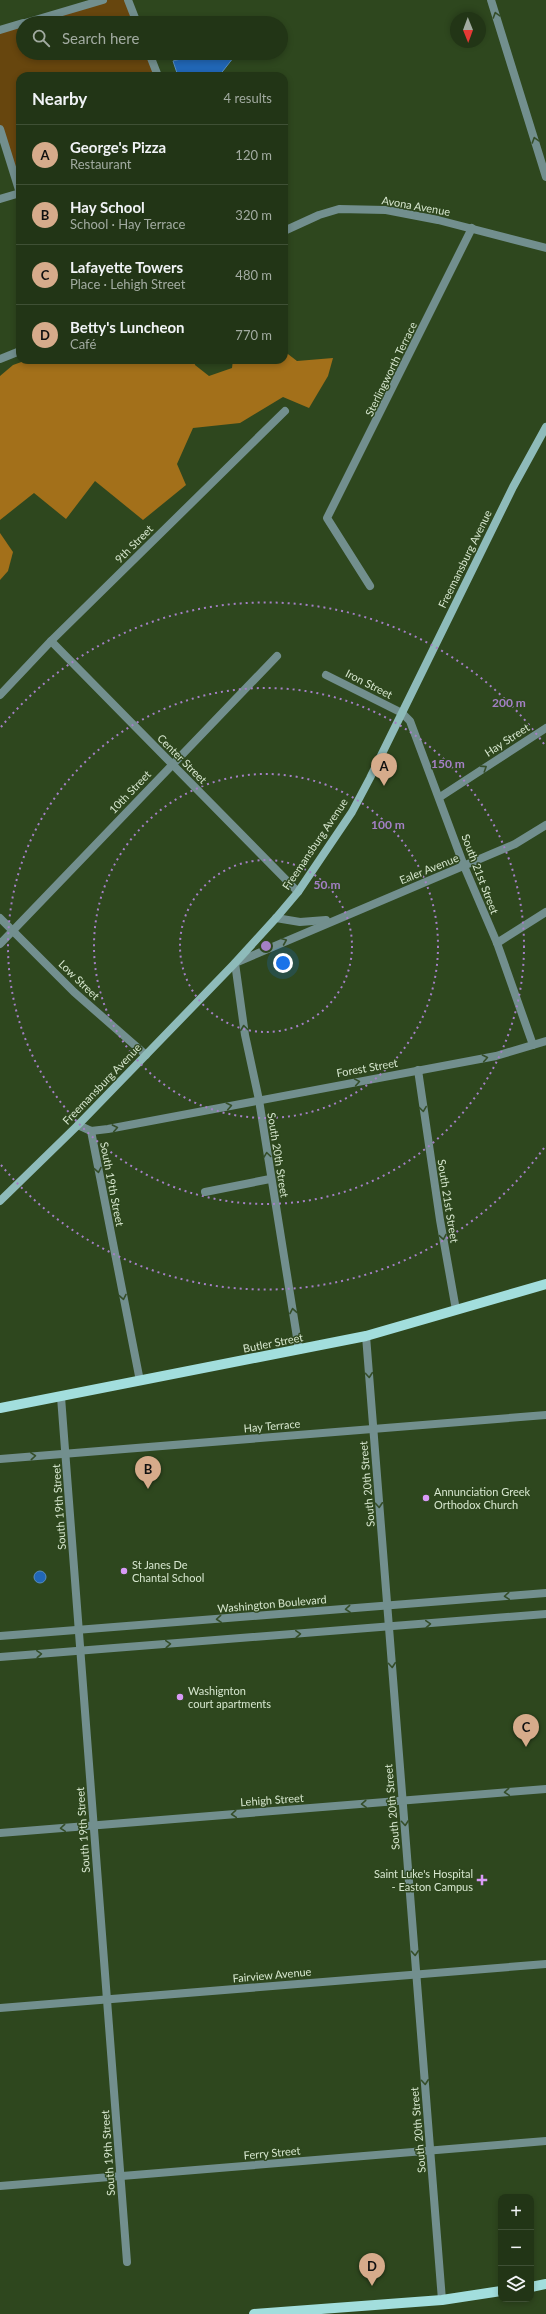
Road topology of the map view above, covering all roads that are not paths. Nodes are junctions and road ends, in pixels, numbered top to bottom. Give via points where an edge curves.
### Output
1 (103, 0) edge
2 (128, 0) edge
3 (491, 0) edge
4 (48, 16) edge
5 (134, 16) edge
6 (16, 25) edge
7 (0, 30) edge
8 (152, 60) edge
9 (156, 72) edge
10 (0, 129) edge
11 (546, 177) edge
12 (16, 180) edge
13 (16, 194) edge
14 (0, 199) edge
15 (472, 228) junction
16 (288, 229) edge
17 (546, 248) edge
18 (16, 353) edge
19 (0, 359) edge
20 (285, 410) dead end
21 (546, 427) edge
22 (370, 586) dead end
23 (51, 641) junction
24 (277, 656) dead end
25 (326, 675) dead end
26 (0, 695) edge
27 (402, 713) junction
28 (546, 728) edge
29 (172, 764) junction
30 (440, 797) junction
31 (546, 824) edge
32 (464, 866) junction
33 (298, 892) junction
34 (546, 912) edge
35 (0, 918) edge
36 (276, 918) junction
37 (338, 918) junction
38 (13, 930) junction
39 (497, 943) junction
40 (0, 944) edge
41 (235, 963) junction
42 (546, 1041) edge
43 (533, 1045) junction
44 (146, 1055) junction
45 (418, 1070) junction
46 (259, 1100) junction
47 (191, 1114) joint
48 (78, 1125) junction
49 (91, 1132) junction
50 (270, 1179) junction
51 (205, 1192) dead end
52 (0, 1201) edge
53 (546, 1284) edge
54 (456, 1310) junction
55 (366, 1336) junction
56 (299, 1350) junction
57 (140, 1381) junction
58 (61, 1396) junction
59 (0, 1408) edge
60 (546, 1415) edge
61 (373, 1429) junction
62 (66, 1454) junction
63 (0, 1459) edge
64 (546, 1593) edge
65 (387, 1605) junction
66 (546, 1614) edge
67 (389, 1627) junction
68 (79, 1630) junction
69 (0, 1636) edge
70 (81, 1650) junction
71 (0, 1657) edge
72 (546, 1789) edge
73 (403, 1801) junction
74 (94, 1825) junction
75 (0, 1833) edge
76 (546, 1964) edge
77 (416, 1974) junction
78 (107, 1999) junction
79 (0, 2008) edge
80 (546, 2141) edge
81 (431, 2152) junction
82 (121, 2177) junction
83 (0, 2186) edge
84 (127, 2262) dead end
85 (546, 2284) edge
86 (534, 2286) edge
87 (498, 2291) edge
88 (442, 2300) junction
89 (294, 2312) edge
90 (254, 2314) edge

1 - 4 street
2 - 5 street
11 -> 3 street
6 - 7 street
8 - 9 street
10 - 12 street
13 - 14 street
15 - 16 street, Avona Avenue via 386,210 339,209
15 - 17 street, Avona Avenue
15 - 22 street, Sterlingworth Terrace via 327,518
18 - 19 street
20 - 23 street, 9th Street
21 - 27 main road, Freemansburg Avenue via 513,487
23 - 26 street, 9th Street
23 - 29 street, Center Street
24 - 29 street, 10th Street
25 - 27 street, Iron Street
27 - 30 street, South 21st Street via 410,721
27 - 33 main road, Freemansburg Avenue via 352,812
30 -> 28 street, Hay Street
29 - 33 street, Center Street
29 - 38 street, 10th Street
30 - 32 street, South 21st Street
31 - 32 street, Ealer Avenue via 515,844
32 - 37 street, Ealer Avenue
32 - 39 street, South 21st Street
33 - 36 main road, Freemansburg Avenue
34 - 39 street
35 - 38 street, Low Street
36 - 37 street, Ealer Avenue via 300,922
36 - 41 main road, Freemansburg Avenue
41 -> 37 street, Ealer Avenue
38 - 40 street, 10th Street
38 - 44 street, Low Street via 74,992
39 - 43 street, South 21st Street
41 - 44 main road, Freemansburg Avenue
46 -> 41 street, South 20th Street via 245,1035
42 - 43 street, Forest Street
45 -> 43 street, Forest Street via 496,1056
44 - 48 main road, Freemansburg Avenue
46 -> 45 street, Forest Street
45 -> 54 street, South 21st Street
47 -> 46 street, Forest Street
50 -> 46 street, South 20th Street
49 -> 47 street, South 19th Street
48 - 49 street, South 19th Street
48 - 52 main road, Freemansburg Avenue
49 -> 57 street, South 19th Street
50 - 51 street
56 -> 50 street, South 20th Street
53 - 54 main road, Butler Street
54 - 55 main road, Butler Street
55 - 56 main road, Butler Street
55 -> 61 street, South 20th Street
56 - 57 main road, Butler Street
57 - 58 main road, Butler Street
58 - 59 main road, Butler Street
58 - 62 street, South 19th Street
60 - 61 street, Hay Terrace
61 - 62 street, Hay Terrace
61 -> 65 street, South 20th Street
63 -> 62 street, Hay Terrace
62 - 68 street, South 19th Street
64 -> 65 street, Washington Boulevard
65 - 67 street, South 20th Street
65 -> 68 street, Washington Boulevard
67 -> 66 street
70 -> 67 street
67 -> 73 street, South 20th Street
68 - 69 street, Washington Boulevard
68 - 70 street, South 19th Street
71 -> 70 street
70 - 74 street, South 19th Street
72 -> 73 street, Lehigh Street
73 -> 74 street, Lehigh Street
73 -> 77 street, South 20th Street
74 -> 75 street, Lehigh Street
74 - 78 street, South 19th Street
76 - 77 street, Fairview Avenue
77 - 78 street, Fairview Avenue
77 -> 81 street, South 20th Street
78 - 79 street, Fairview Avenue
78 - 82 street, South 19th Street
80 - 81 street, Ferry Street
81 - 82 street, Ferry Street
81 - 88 street, South 20th Street
82 - 83 street, Ferry Street
82 - 84 street, South 19th Street
85 - 86 main road
87 - 88 main road
88 - 89 main road
89 - 90 main road

